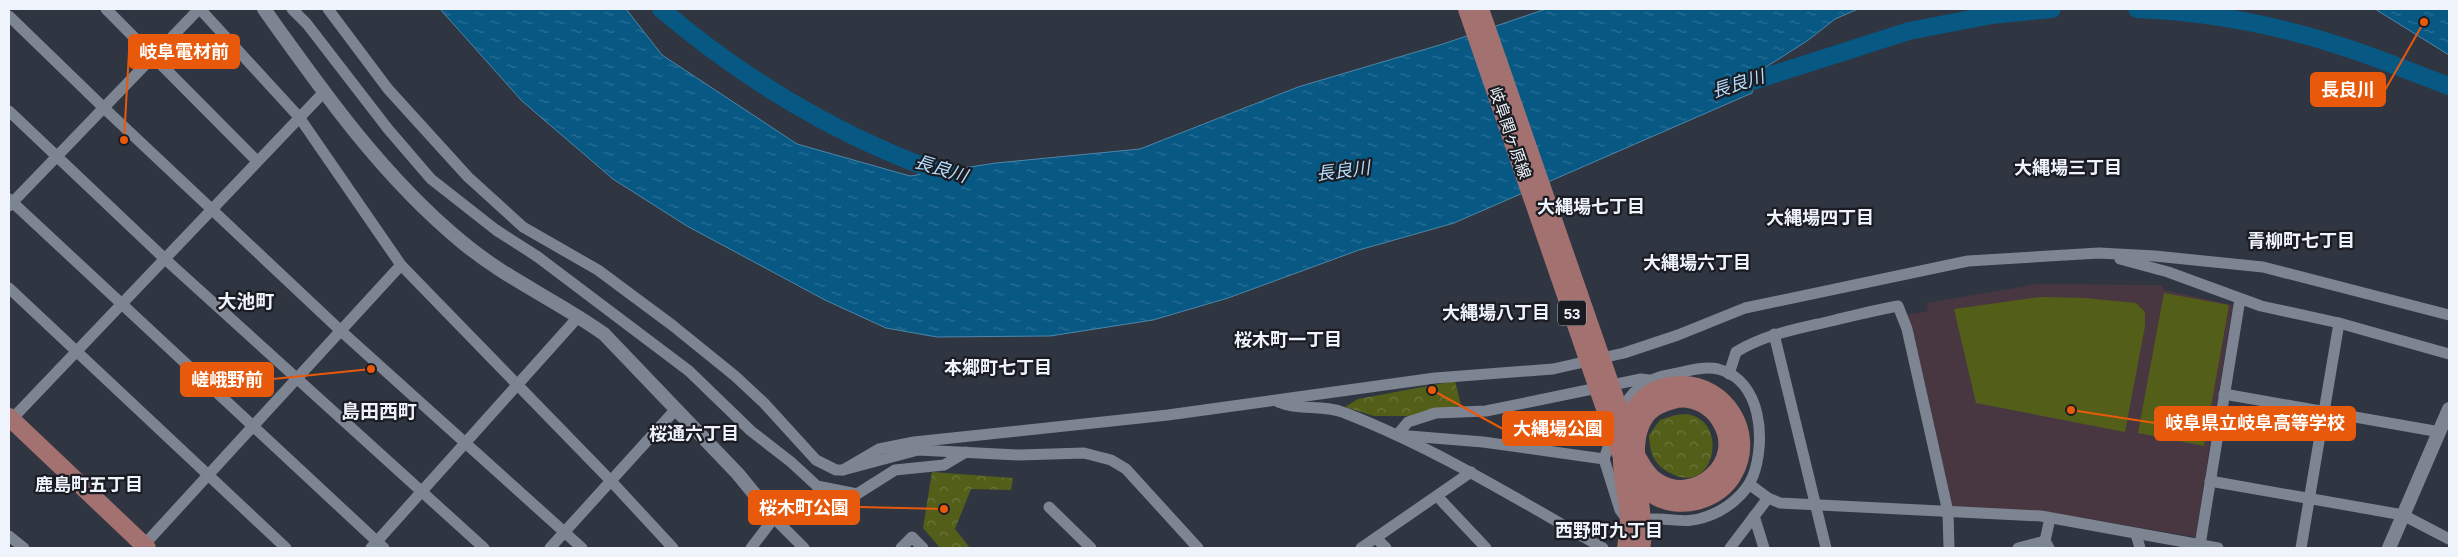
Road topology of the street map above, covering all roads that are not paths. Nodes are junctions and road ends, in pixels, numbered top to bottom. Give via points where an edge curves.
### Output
1 (106, 9) edge
2 (200, 9) edge
3 (264, 9) edge
4 (292, 9) edge
5 (328, 9) edge
6 (1467, 9) edge
7 (1480, 9) edge
8 (9, 16) edge
9 (152, 57) junction
10 (324, 92) junction
11 (104, 108) junction
12 (9, 111) edge
13 (299, 117) junction
14 (56, 155) junction
15 (257, 161) junction
16 (10, 202) edge
17 (213, 208) junction
18 (2100, 253) junction
19 (165, 259) junction
20 (401, 264) junction
21 (9, 288) edge
22 (2240, 299) junction
23 (120, 303) junction
24 (2449, 315) edge
25 (579, 316) junction
26 (2339, 324) junction
27 (341, 330) junction
28 (1774, 334) junction
29 (76, 351) junction
30 (2449, 354) edge
31 (1729, 374) junction
32 (297, 379) junction
33 (1650, 380) junction
34 (517, 386) junction
35 (2224, 394) junction
36 (1275, 401) junction
37 (676, 409) junction
38 (2449, 409) edge
39 (2324, 411) junction
40 (10, 423) edge
41 (253, 427) junction
42 (2440, 432) junction
43 (1397, 435) junction
44 (465, 442) junction
45 (1734, 448) junction
46 (966, 452) junction
47 (1604, 459) junction
48 (843, 470) junction
49 (1471, 472) junction
50 (209, 476) junction
51 (611, 481) junction
52 (2210, 481) junction
53 (1749, 484) junction
54 (422, 492) junction
55 (857, 494) junction
56 (1437, 496) junction
57 (1768, 498) junction
58 (2310, 498) junction
59 (1050, 506) dead end
60 (1816, 506) junction
61 (1948, 512) junction
62 (2403, 515) junction
63 (1754, 516) junction
64 (774, 518) junction
65 (2050, 518) junction
66 (1636, 524) junction
67 (565, 532) junction
68 (2136, 534) junction
69 (9, 536) edge
70 (1376, 538) junction
71 (2449, 538) edge
72 (2047, 545) edge
73 (377, 546) edge
74 (141, 547) edge
75 (2200, 547) edge
76 (24, 548) edge
77 (286, 548) edge
78 (484, 548) edge
79 (550, 548) edge
80 (582, 548) edge
81 (673, 548) edge
82 (751, 548) edge
83 (804, 548) edge
84 (901, 548) edge
85 (923, 548) edge
86 (1091, 548) edge
87 (1198, 548) edge
88 (1361, 548) edge
89 (1386, 548) edge
90 (1486, 548) edge
91 (1603, 548) edge
92 (1626, 548) edge
93 (1641, 548) edge
94 (1730, 548) edge
95 (1764, 548) edge
96 (1826, 548) edge
97 (1949, 548) edge
98 (2018, 548) edge
99 (2140, 548) edge
100 (2218, 548) edge
101 (2301, 548) edge
102 (2389, 548) edge

1 - 9 street
2 - 9 street
2 - 13 street
3 - 10 street
4 - 55 street via 431,179 689,371 751,431 817,486
5 - 48 street via 388,89 468,177 523,227 598,270 672,325 741,381 816,460
6 - 45 main road, 岐阜関ヶ原線 / 53 via 1620,452 1629,470 1653,495 1681,503 1694,502 1718,491 1730,479 1739,461
7 - 45 main road, 岐阜関ヶ原線 / 53 via 1640,463 1659,483 1684,488 1703,483 1717,474
8 - 11 street
9 - 11 street
9 - 15 street
10 - 13 street
10 - 25 street via 366,147 461,242 501,272
11 - 14 street
11 - 17 street
12 - 14 street
13 - 15 street
13 - 20 street
14 - 16 street
14 - 19 street
15 - 17 street
16 - 23 street
17 - 19 street
17 - 27 street
18 - 22 street via 2168,272
18 - 24 street via 2263,267
18 - 36 street via 1968,260 1745,308 1624,353 1553,369 1435,378
19 - 23 street
19 - 32 street
20 - 27 street
20 - 34 street
21 - 29 street
22 - 26 street
22 - 35 street
23 - 29 street
23 - 41 street
25 - 34 street
25 - 37 street via 604,334
26 - 30 street
26 - 39 street
27 - 32 street
27 - 44 street
28 - 31 street via 1736,352
28 - 60 street
28 - 61 street via 1898,306 1907,329
29 - 40 street
29 - 50 street
31 - 33 street via 1708,368
31 - 53 street via 1743,383 1760,430
32 - 41 street
32 - 54 street
33 - 43 street via 1641,378 1486,411 1436,413 1408,422
33 - 47 street via 1637,388 1623,406
34 - 44 street
34 - 51 street
35 - 39 street
35 - 52 street
36 - 43 street via 1290,407 1341,411
36 - 48 street via 914,442 879,449
37 - 51 street
37 - 64 street via 738,474
38 - 42 street
39 - 42 street
39 - 58 street
40 - 74 main road
41 - 50 street
41 - 73 street
42 - 62 street
43 - 47 street via 1483,442
43 - 49 street
44 - 54 street
44 - 67 street
45 - 66 main road, 岐阜関ヶ原線 / 53 via 1740,435 1735,418 1727,405 1704,389 1693,385 1670,385 1645,397 1630,413 1622,461
46 - 48 street via 918,450
46 - 55 street via 944,465 895,470
46 - 87 street via 1084,454 1111,460 1126,469
47 - 66 street via 1620,510
49 - 56 street
49 - 91 street
50 - 74 street
50 - 77 street
51 - 67 street
51 - 81 street
52 - 58 street
52 - 75 street
53 - 57 street
53 - 66 street via 1735,500 1709,516 1683,523 1652,519
54 - 73 street
54 - 78 street
55 - 64 street via 836,501 814,496
56 - 70 street
56 - 90 street
57 - 60 street via 1780,503
57 - 63 street
58 - 62 street
58 - 101 street
59 - 86 street
60 - 61 street
60 - 96 street
61 - 65 street
61 - 97 street
62 - 71 street
62 - 102 street
63 - 94 street
63 - 95 street
64 - 82 street
64 - 83 street
65 - 68 street
65 - 72 street
66 - 92 main road, 岐阜関ヶ原線 / 53
66 - 93 main road, 岐阜関ヶ原線 / 53
67 - 79 street
67 - 80 street
68 - 75 street
68 - 99 street
69 - 76 street
70 - 88 street
70 - 89 street
72 - 98 street
75 - 100 street
84 - 85 street via 912,537

